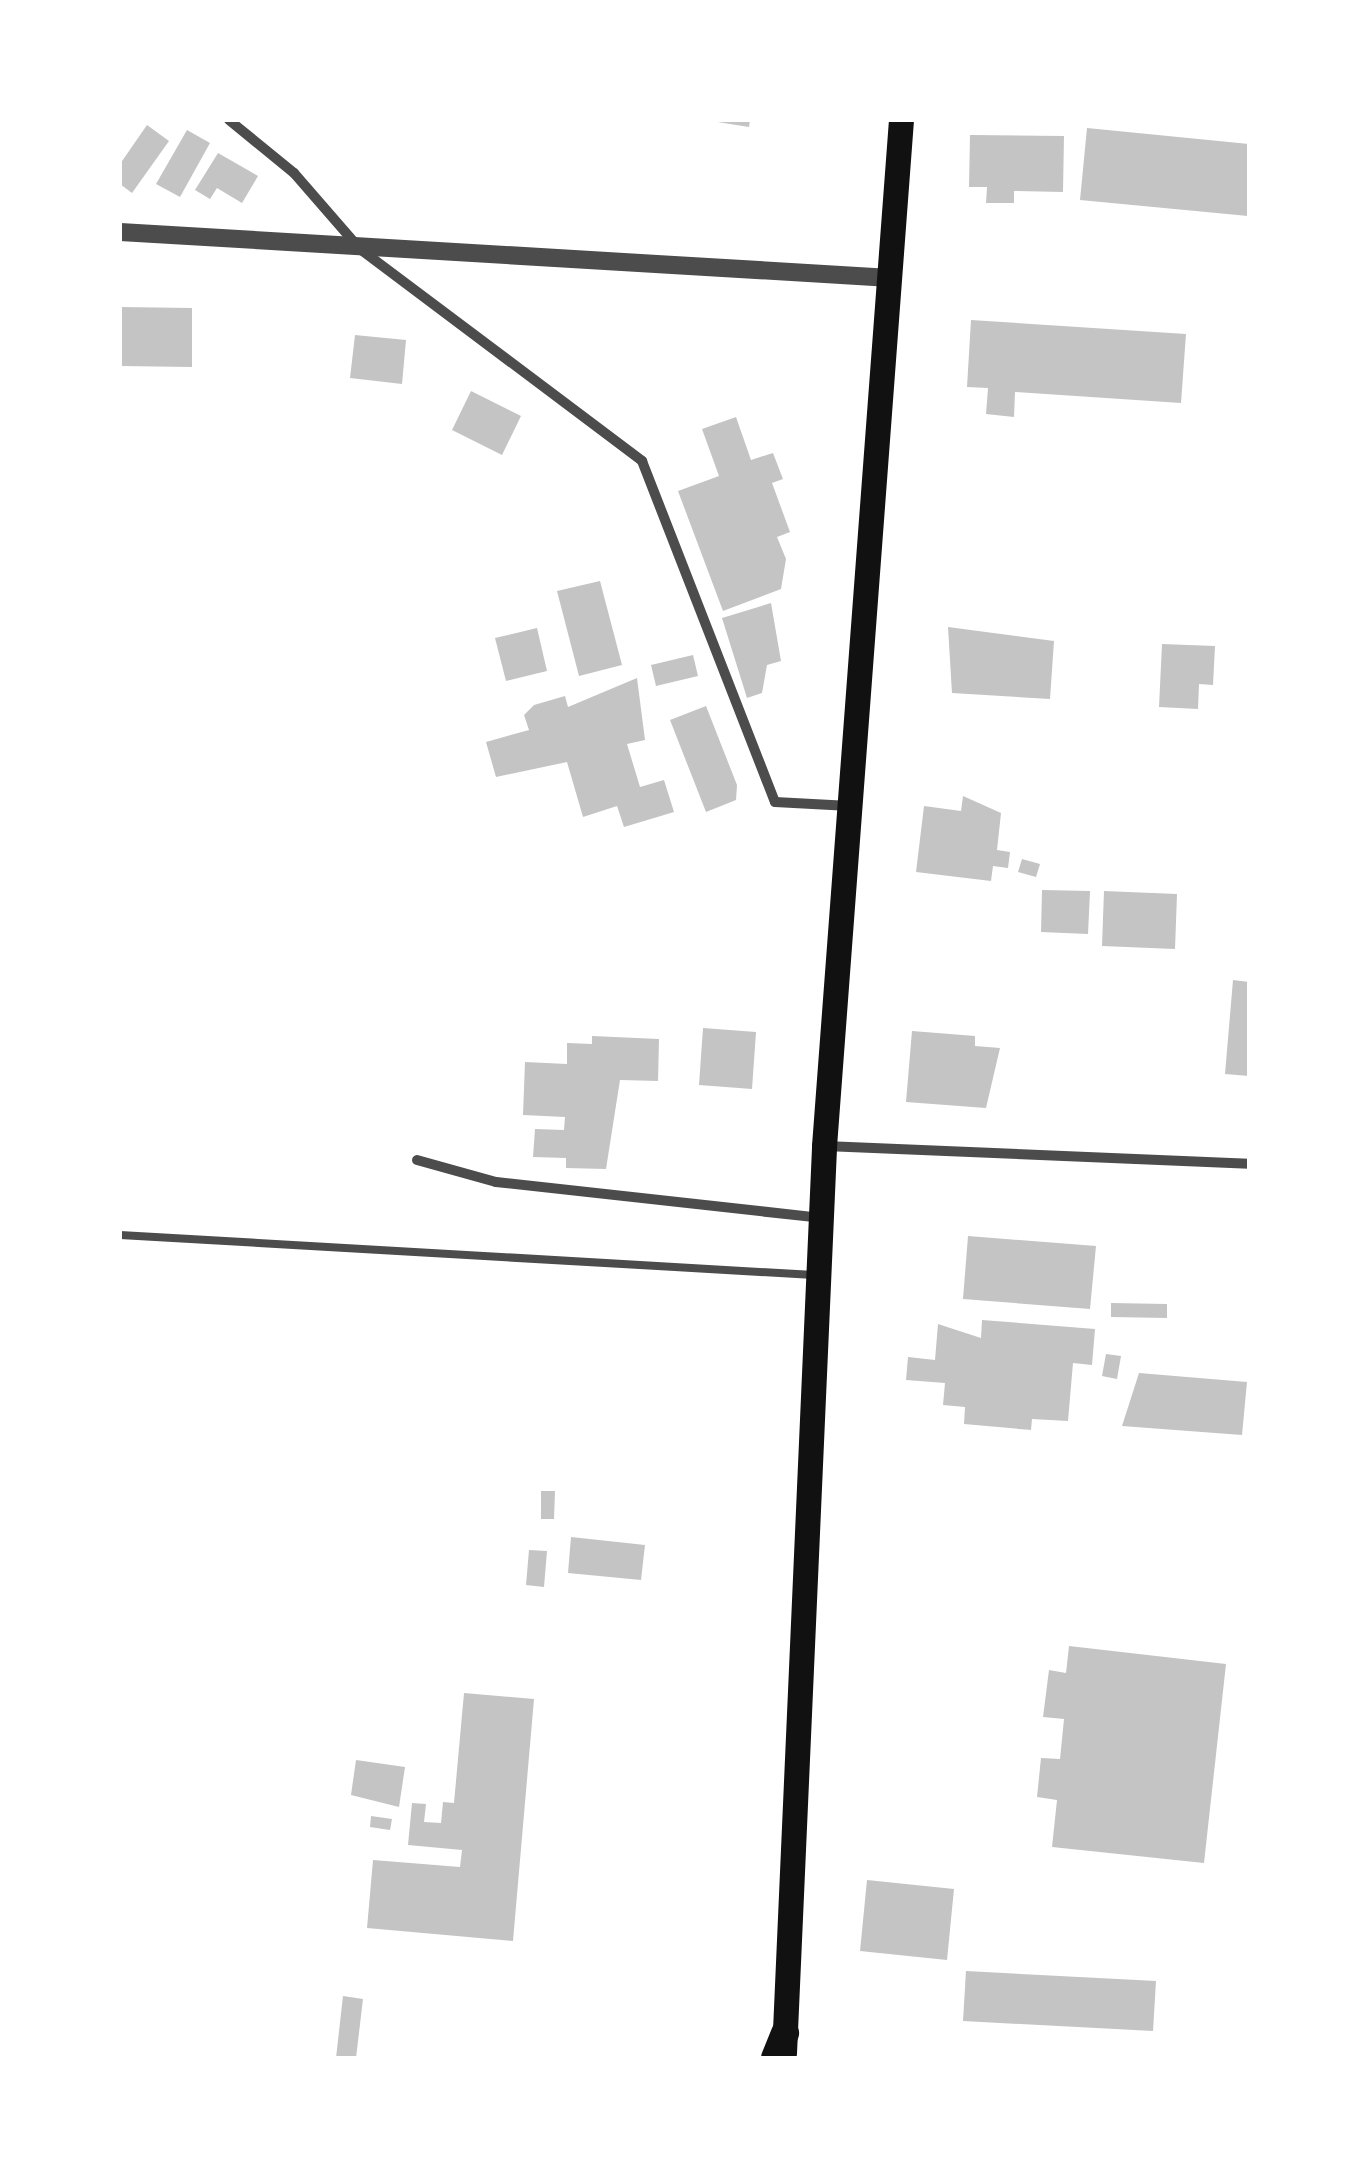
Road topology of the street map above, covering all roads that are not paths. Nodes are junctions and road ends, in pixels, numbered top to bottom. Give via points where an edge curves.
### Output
1 (229, 120) edge
2 (901, 120) edge
3 (120, 232) edge
4 (360, 250) junction
5 (891, 278) junction
6 (850, 806) junction
7 (824, 1146) junction
8 (418, 1160) dead end
9 (1249, 1164) edge
10 (821, 1218) junction
11 (120, 1235) edge
12 (818, 1275) junction
13 (783, 2052) edge

1 - 4 street via 294,172
2 - 5 main road
3 - 4 street
4 - 5 street
4 - 6 street via 642,461 775,802
5 - 6 main road
6 - 7 main road
7 - 9 street
7 - 10 main road
8 - 10 street via 496,1182
10 - 12 main road
11 - 12 lane
12 - 13 main road

